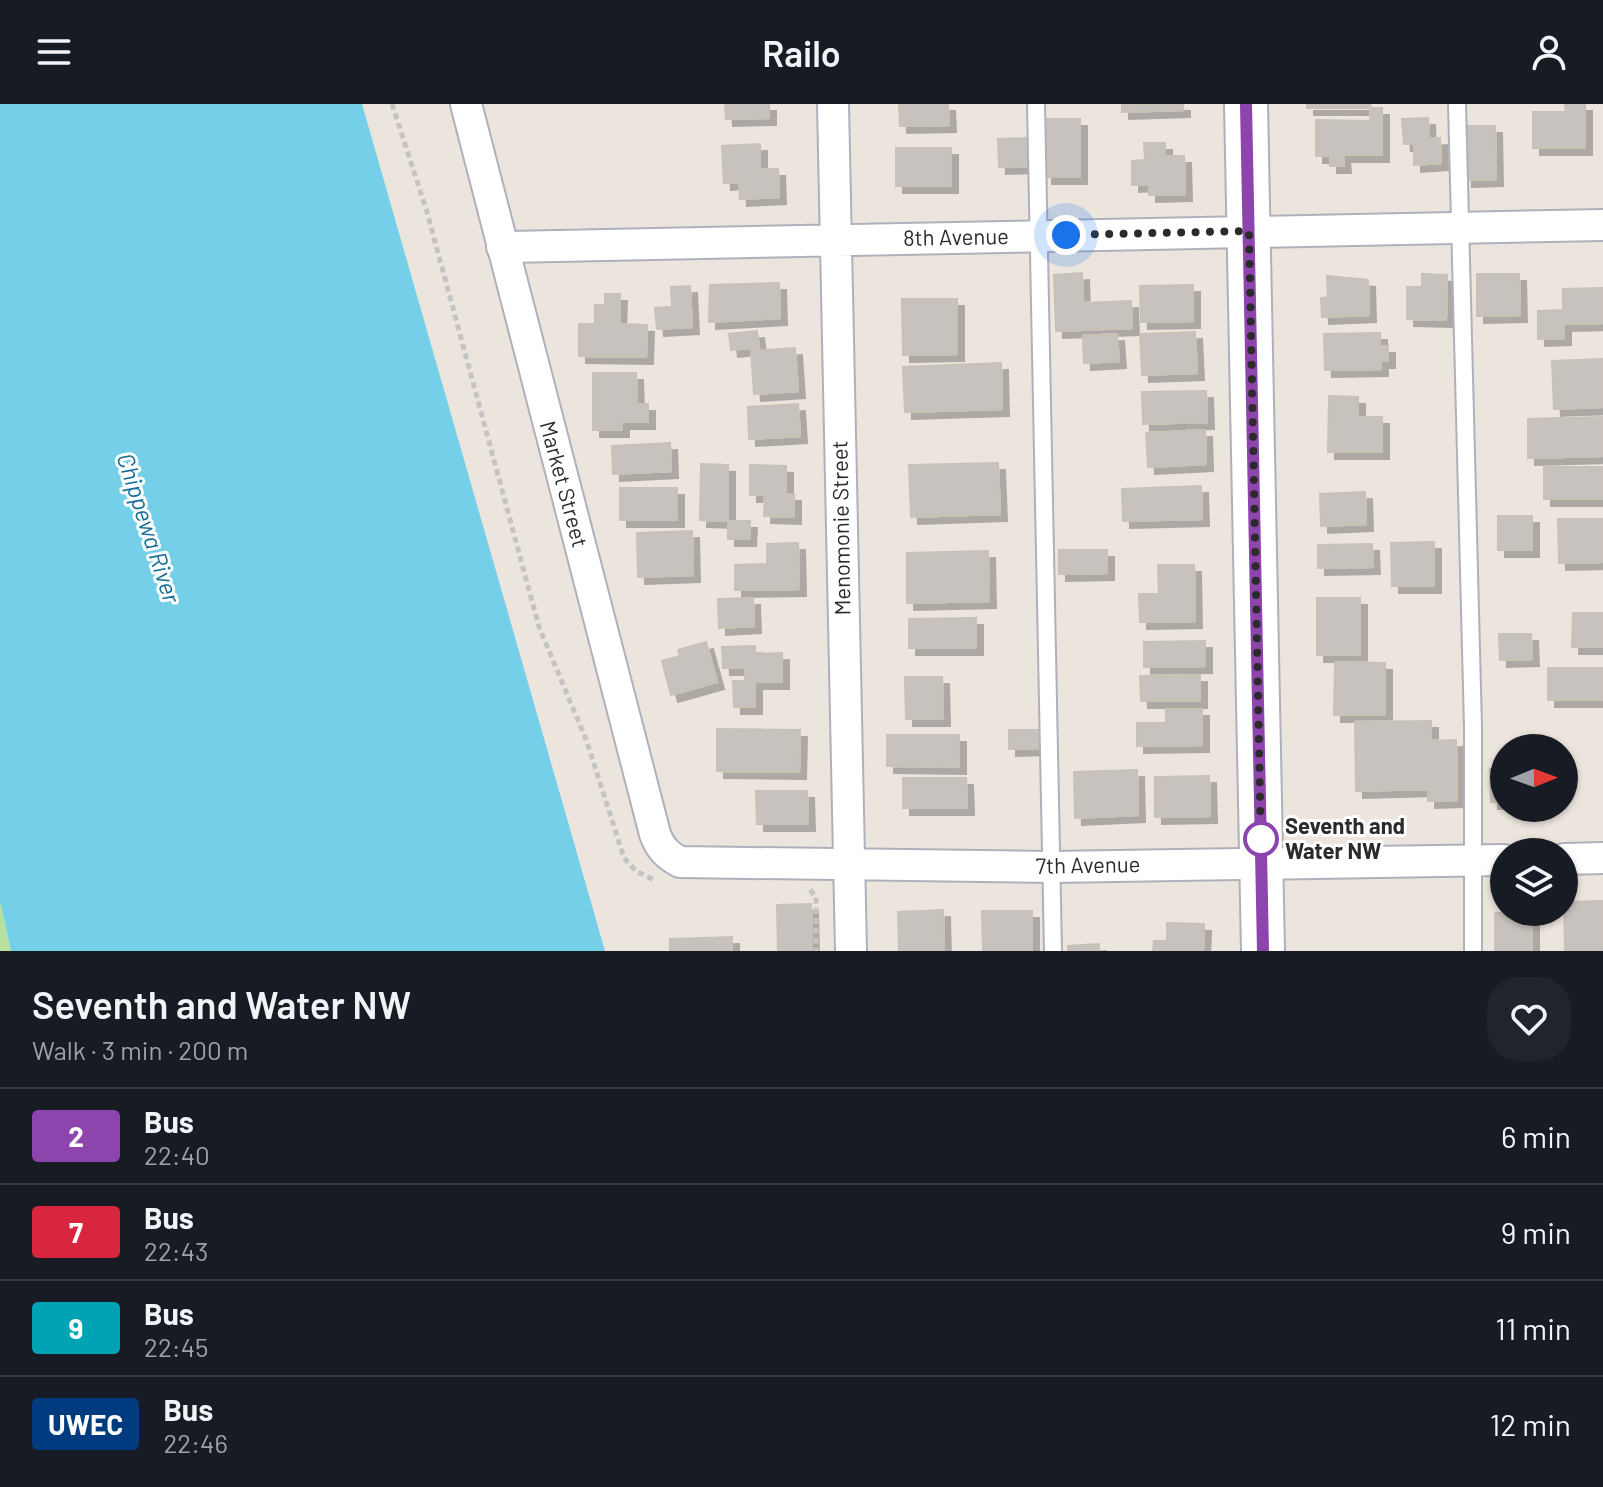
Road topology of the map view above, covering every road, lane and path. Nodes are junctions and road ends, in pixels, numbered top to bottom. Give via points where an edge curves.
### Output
1 (392, 104) edge
2 (466, 104) edge
3 (833, 104) edge
4 (1036, 104) edge
5 (1246, 104) edge
6 (1457, 104) edge
7 (1603, 225) edge
8 (1459, 228) junction
9 (1249, 231) junction
10 (1038, 235) junction
11 (835, 239) junction
12 (502, 247) junction
13 (1603, 858) edge
14 (1578, 859) edge
15 (1489, 860) edge
16 (849, 862) junction
17 (1261, 864) junction
18 (1052, 867) junction
19 (662, 868) junction
20 (816, 897) dead end
21 (816, 951) edge
22 (851, 951) edge
23 (1053, 951) edge
24 (1263, 951) edge
25 (1473, 951) edge

1 - 19 path via 427,212 539,627 587,742 624,858 636,871
2 - 12 street, Market Street
3 - 11 street, Menomonie Street
4 - 10 lane
5 - 9 main road
6 - 8 lane
7 - 8 street, 8th Avenue
8 - 9 street, 8th Avenue
8 - 15 lane
9 - 10 street, 8th Avenue
9 - 17 main road
10 - 11 street, 8th Avenue
10 - 18 lane
11 - 12 street, 8th Avenue
11 - 16 street, Menomonie Street
12 - 19 street, Market Street
13 - 14 street
15 - 17 street, 7th Avenue
15 - 25 lane
16 - 18 street, 7th Avenue
16 - 19 street, 7th Avenue via 680,862
16 - 22 street, Menomonie Street
17 - 18 street, 7th Avenue
17 - 24 main road
18 - 23 lane
20 - 21 path

